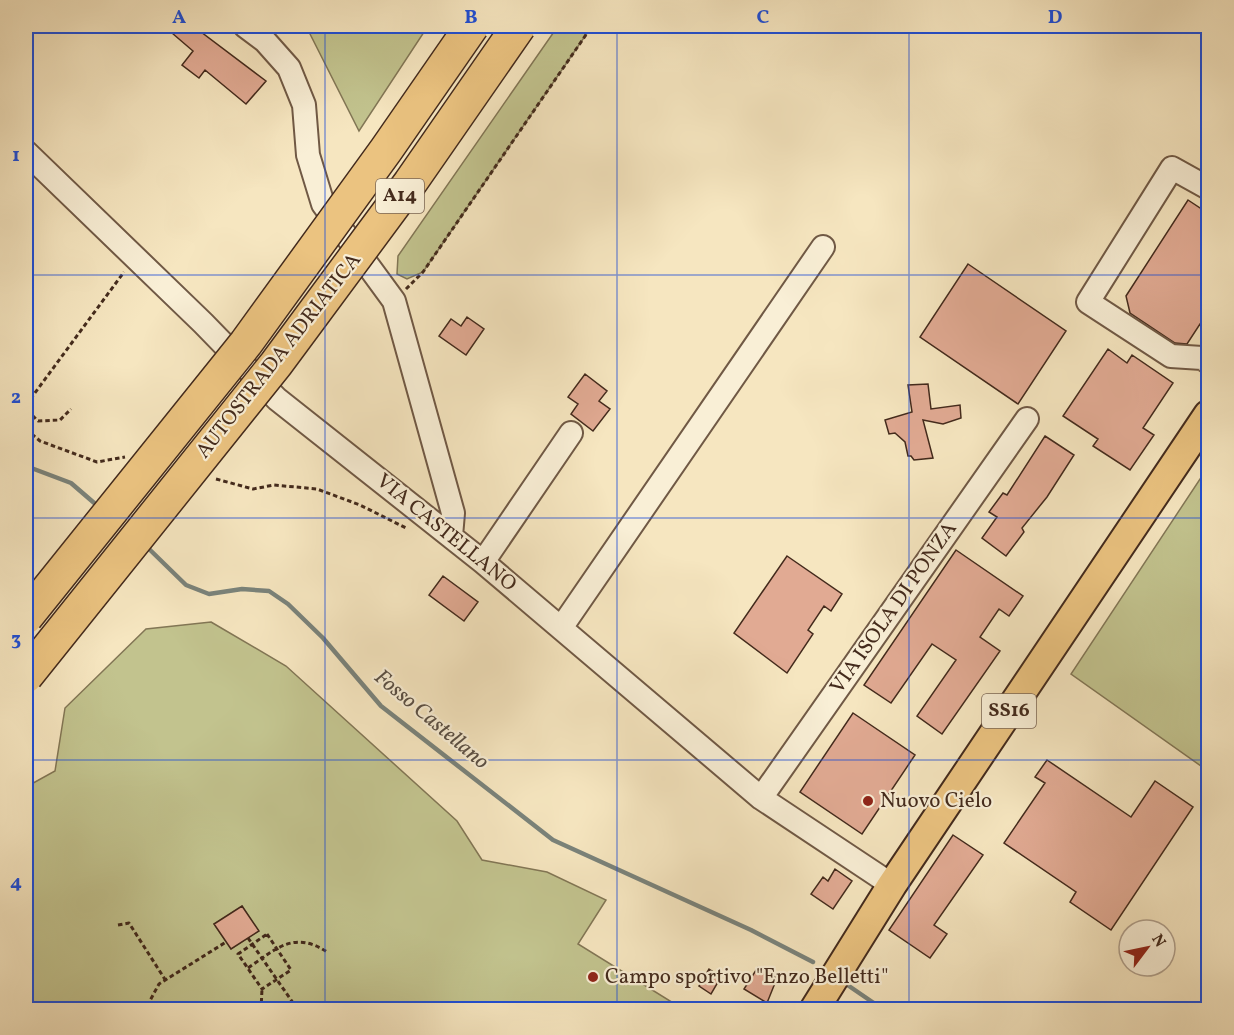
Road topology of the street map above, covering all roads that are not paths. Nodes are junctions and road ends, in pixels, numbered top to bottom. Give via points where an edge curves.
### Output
1 (245, 26) edge
2 (472, 26) edge
3 (519, 26) edge
4 (26, 152) edge
5 (1209, 188) edge
6 (823, 247) dead end
7 (1206, 356) edge
8 (1209, 415) edge
9 (1027, 418) dead end
10 (572, 433) dead end
11 (451, 536) junction
12 (483, 562) junction
13 (26, 616) edge
14 (561, 628) junction
15 (26, 676) edge
16 (761, 798) junction
17 (892, 885) junction
18 (814, 1010) edge

1 - 11 street via 289,68 304,105 308,155 323,204 394,301 453,513
2 - 13 highway, AUTOSTRADA ADRIATICA / A14, bridge via 246,342
3 - 15 highway, AUTOSTRADA ADRIATICA / A14, bridge via 410,183 276,364
4 - 11 street, VIA CASTELLANO via 277,399
5 - 7 street via 1172,168 1088,302 1171,357
6 - 14 street
8 - 17 main road, SS16
9 - 16 street, VIA ISOLA DI PONZA
10 - 12 street
11 - 12 street, VIA CASTELLANO
12 - 14 street, VIA CASTELLANO
14 - 16 street, VIA CASTELLANO
16 - 17 street, VIA CASTELLANO
17 - 18 main road, SS16

